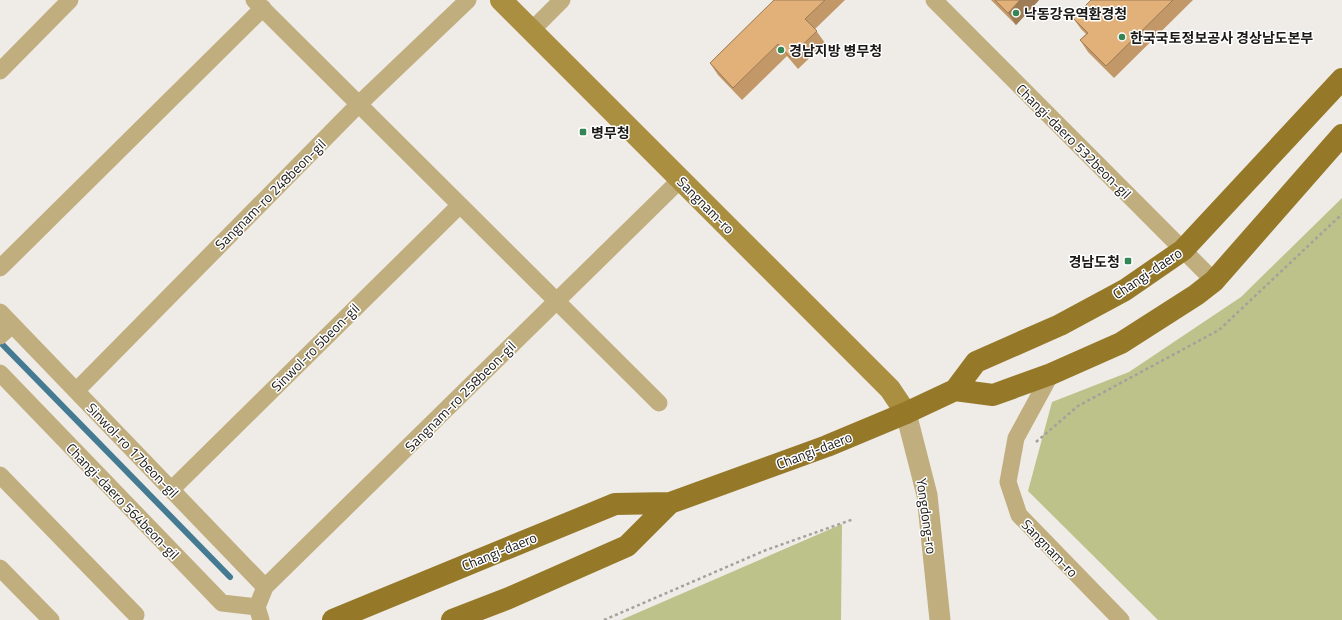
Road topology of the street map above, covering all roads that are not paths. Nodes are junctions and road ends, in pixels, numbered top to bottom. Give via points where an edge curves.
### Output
1 (70, 0) edge
2 (468, 0) edge
3 (501, 0) edge
4 (562, 0) edge
5 (934, 0) edge
6 (258, 4) edge
7 (532, 30) junction
8 (0, 71) edge
9 (1342, 79) edge
10 (359, 104) junction
11 (1342, 135) edge
12 (681, 179) junction
13 (460, 205) junction
14 (1182, 250) junction
15 (0, 268) edge
16 (1214, 281) junction
17 (556, 302) junction
18 (0, 312) edge
19 (6, 330) edge
20 (0, 373) edge
21 (1051, 374) junction
22 (955, 390) junction
23 (76, 391) junction
24 (659, 403) dead end
25 (906, 413) junction
26 (0, 475) edge
27 (171, 490) junction
28 (670, 503) junction
29 (0, 568) edge
30 (265, 588) junction
31 (259, 614) edge
32 (136, 615) dead end
33 (50, 620) edge
34 (333, 620) edge
35 (452, 620) edge
36 (940, 620) edge
37 (1121, 620) edge

1 - 8 street
2 - 10 street, Sangnam-ro 248beon-gil
3 - 7 main road, Sangnam-ro
4 - 7 street
5 - 14 street, Changi-daero 532beon-gil
6 - 10 street
6 - 15 street
7 - 12 main road, Sangnam-ro
9 - 14 main road, Changi-daero
10 - 13 street
10 - 23 street, Sangnam-ro 248beon-gil
11 - 16 main road
12 - 17 street, Sangnam-ro 258beon-gil
12 - 25 main road, Sangnam-ro via 890,389
13 - 17 street
13 - 27 street, Sinwol-ro 5beon-gil
14 - 16 street, Changi-daero 532beon-gil
14 - 22 main road, Changi-daero via 1126,290 1060,325 976,362
16 - 21 main road via 1121,343
17 - 24 street
17 - 30 street, Sangnam-ro 258beon-gil
18 - 19 street, Sinwol-ro 17beon-gil
19 - 23 street, Sinwol-ro 17beon-gil
20 - 31 street, Changi-daero 564beon-gil via 222,603
21 - 22 main road via 993,395
21 - 37 street, Sangnam-ro via 1016,438 1008,482 1019,515
22 - 25 main road, Changi-daero
23 - 27 street, Sinwol-ro 17beon-gil
25 - 28 main road, Changi-daero via 827,446
25 - 36 street, Yongdong-ro via 927,495
26 - 32 street
27 - 30 street, Sinwol-ro 17beon-gil
28 - 34 main road, Changi-daero via 615,504
28 - 35 main road, Changi-daero via 627,546
29 - 33 street
30 - 31 street, Sangnam-ro 258beon-gil

